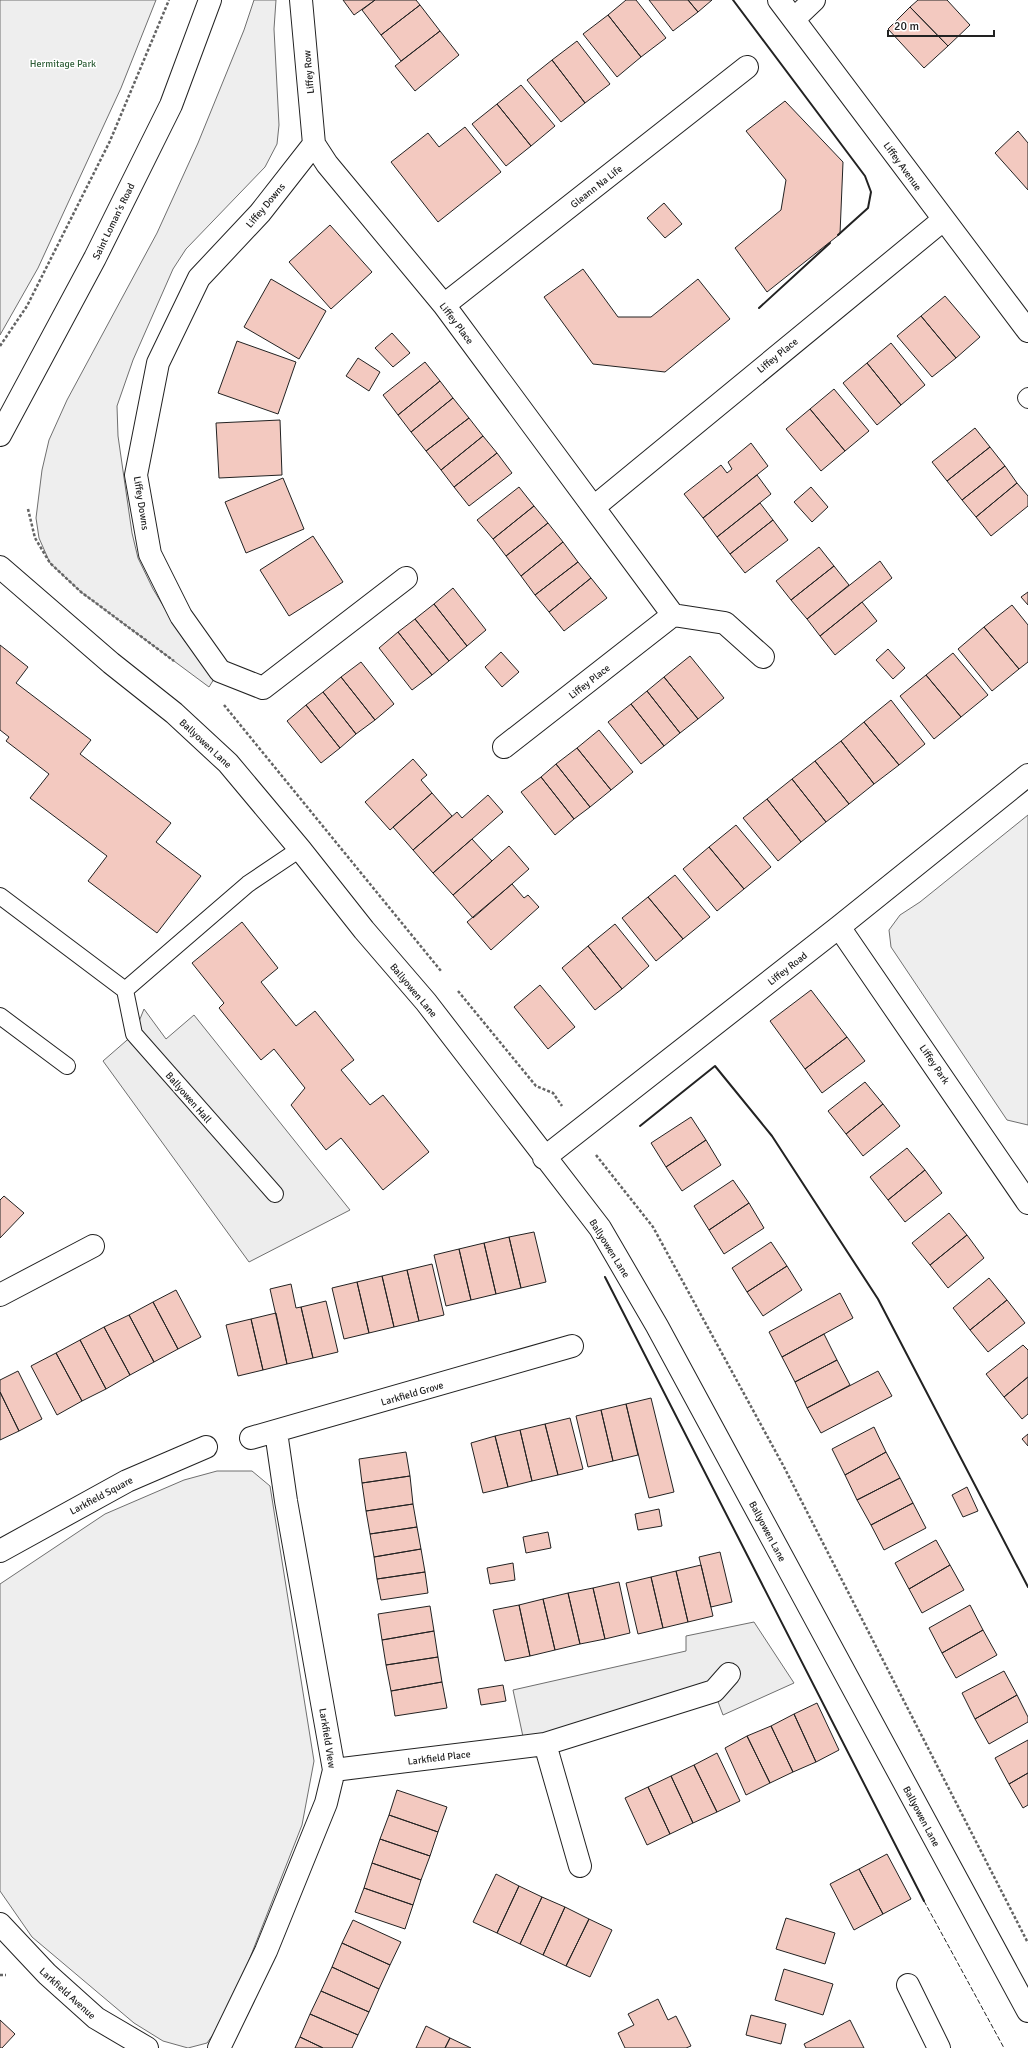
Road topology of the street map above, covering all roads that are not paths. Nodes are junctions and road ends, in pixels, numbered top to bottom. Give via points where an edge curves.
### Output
1 (210, 0) edge
2 (301, 0) edge
3 (779, 0) edge
4 (814, 0) edge
5 (794, 19) junction
6 (747, 67) dead end
7 (314, 144) junction
8 (943, 220) junction
9 (444, 305) junction
10 (1028, 331) edge
11 (1028, 396) edge
12 (1028, 400) edge
13 (0, 435) edge
14 (594, 507) junction
15 (0, 567) edge
16 (406, 578) dead end
17 (673, 615) junction
18 (763, 657) dead end
19 (504, 747) dead end
20 (1028, 775) edge
21 (300, 848) junction
22 (0, 896) edge
23 (839, 927) junction
24 (125, 990) junction
25 (0, 1016) edge
26 (67, 1066) dead end
27 (544, 1158) junction
28 (1020, 1176) edge
29 (274, 1194) dead end
30 (1028, 1203) edge
31 (93, 1246) dead end
32 (0, 1295) edge
33 (572, 1346) dead end
34 (276, 1432) junction
35 (251, 1438) dead end
36 (206, 1447) dead end
37 (0, 1551) edge
38 (729, 1674) dead end
39 (544, 1744) junction
40 (334, 1770) junction
41 (580, 1866) dead end
42 (0, 1924) edge
43 (908, 1985) dead end
44 (1028, 2012) edge
45 (147, 2048) edge
46 (220, 2048) edge
47 (939, 2048) edge

1 - 13 street, Saint Loman's Road via 171,105 91,265
2 - 7 street, Liffey Row
3 - 5 street, Liffey Avenue
4 - 5 street
5 - 8 street, Liffey Avenue
6 - 9 street, Gleann Na Life
7 - 9 street, Liffey Place via 327,164
7 - 16 street, Liffey Downs via 260,212 198,278 158,363 136,475 150,554 181,616 220,671 263,688
8 - 10 street, Liffey Avenue
8 - 14 street, Liffey Place
9 - 14 street, Liffey Place
11 - 12 lane
14 - 17 street, Liffey Place
15 - 21 street, Ballyowen Lane via 111,664 174,713 228,763
17 - 18 street via 725,623
17 - 19 street, Liffey Place
20 - 23 street, Liffey Road
21 - 24 lane via 248,884
21 - 27 street, Ballyowen Lane via 364,930 426,1002
22 - 24 lane
23 - 27 street, Liffey Road
23 - 28 street, Liffey Park
24 - 29 lane, Ballyowen Hall via 134,1034
25 - 26 lane
27 - 44 street, Ballyowen Lane via 600,1228 657,1326
28 - 30 street, Liffey Park
31 - 32 street
33 - 34 street, Larkfield Grove
34 - 35 street, Larkfield Grove
34 - 40 street, Larkfield View
36 - 37 street, Larkfield Square via 127,1480
38 - 39 street, Larkfield Place via 714,1691
39 - 40 street, Larkfield Place
39 - 41 street
40 - 46 street, Larkfield View via 326,1803 266,1951
42 - 45 street, Larkfield Avenue via 47,1974 96,2018
43 - 47 street

